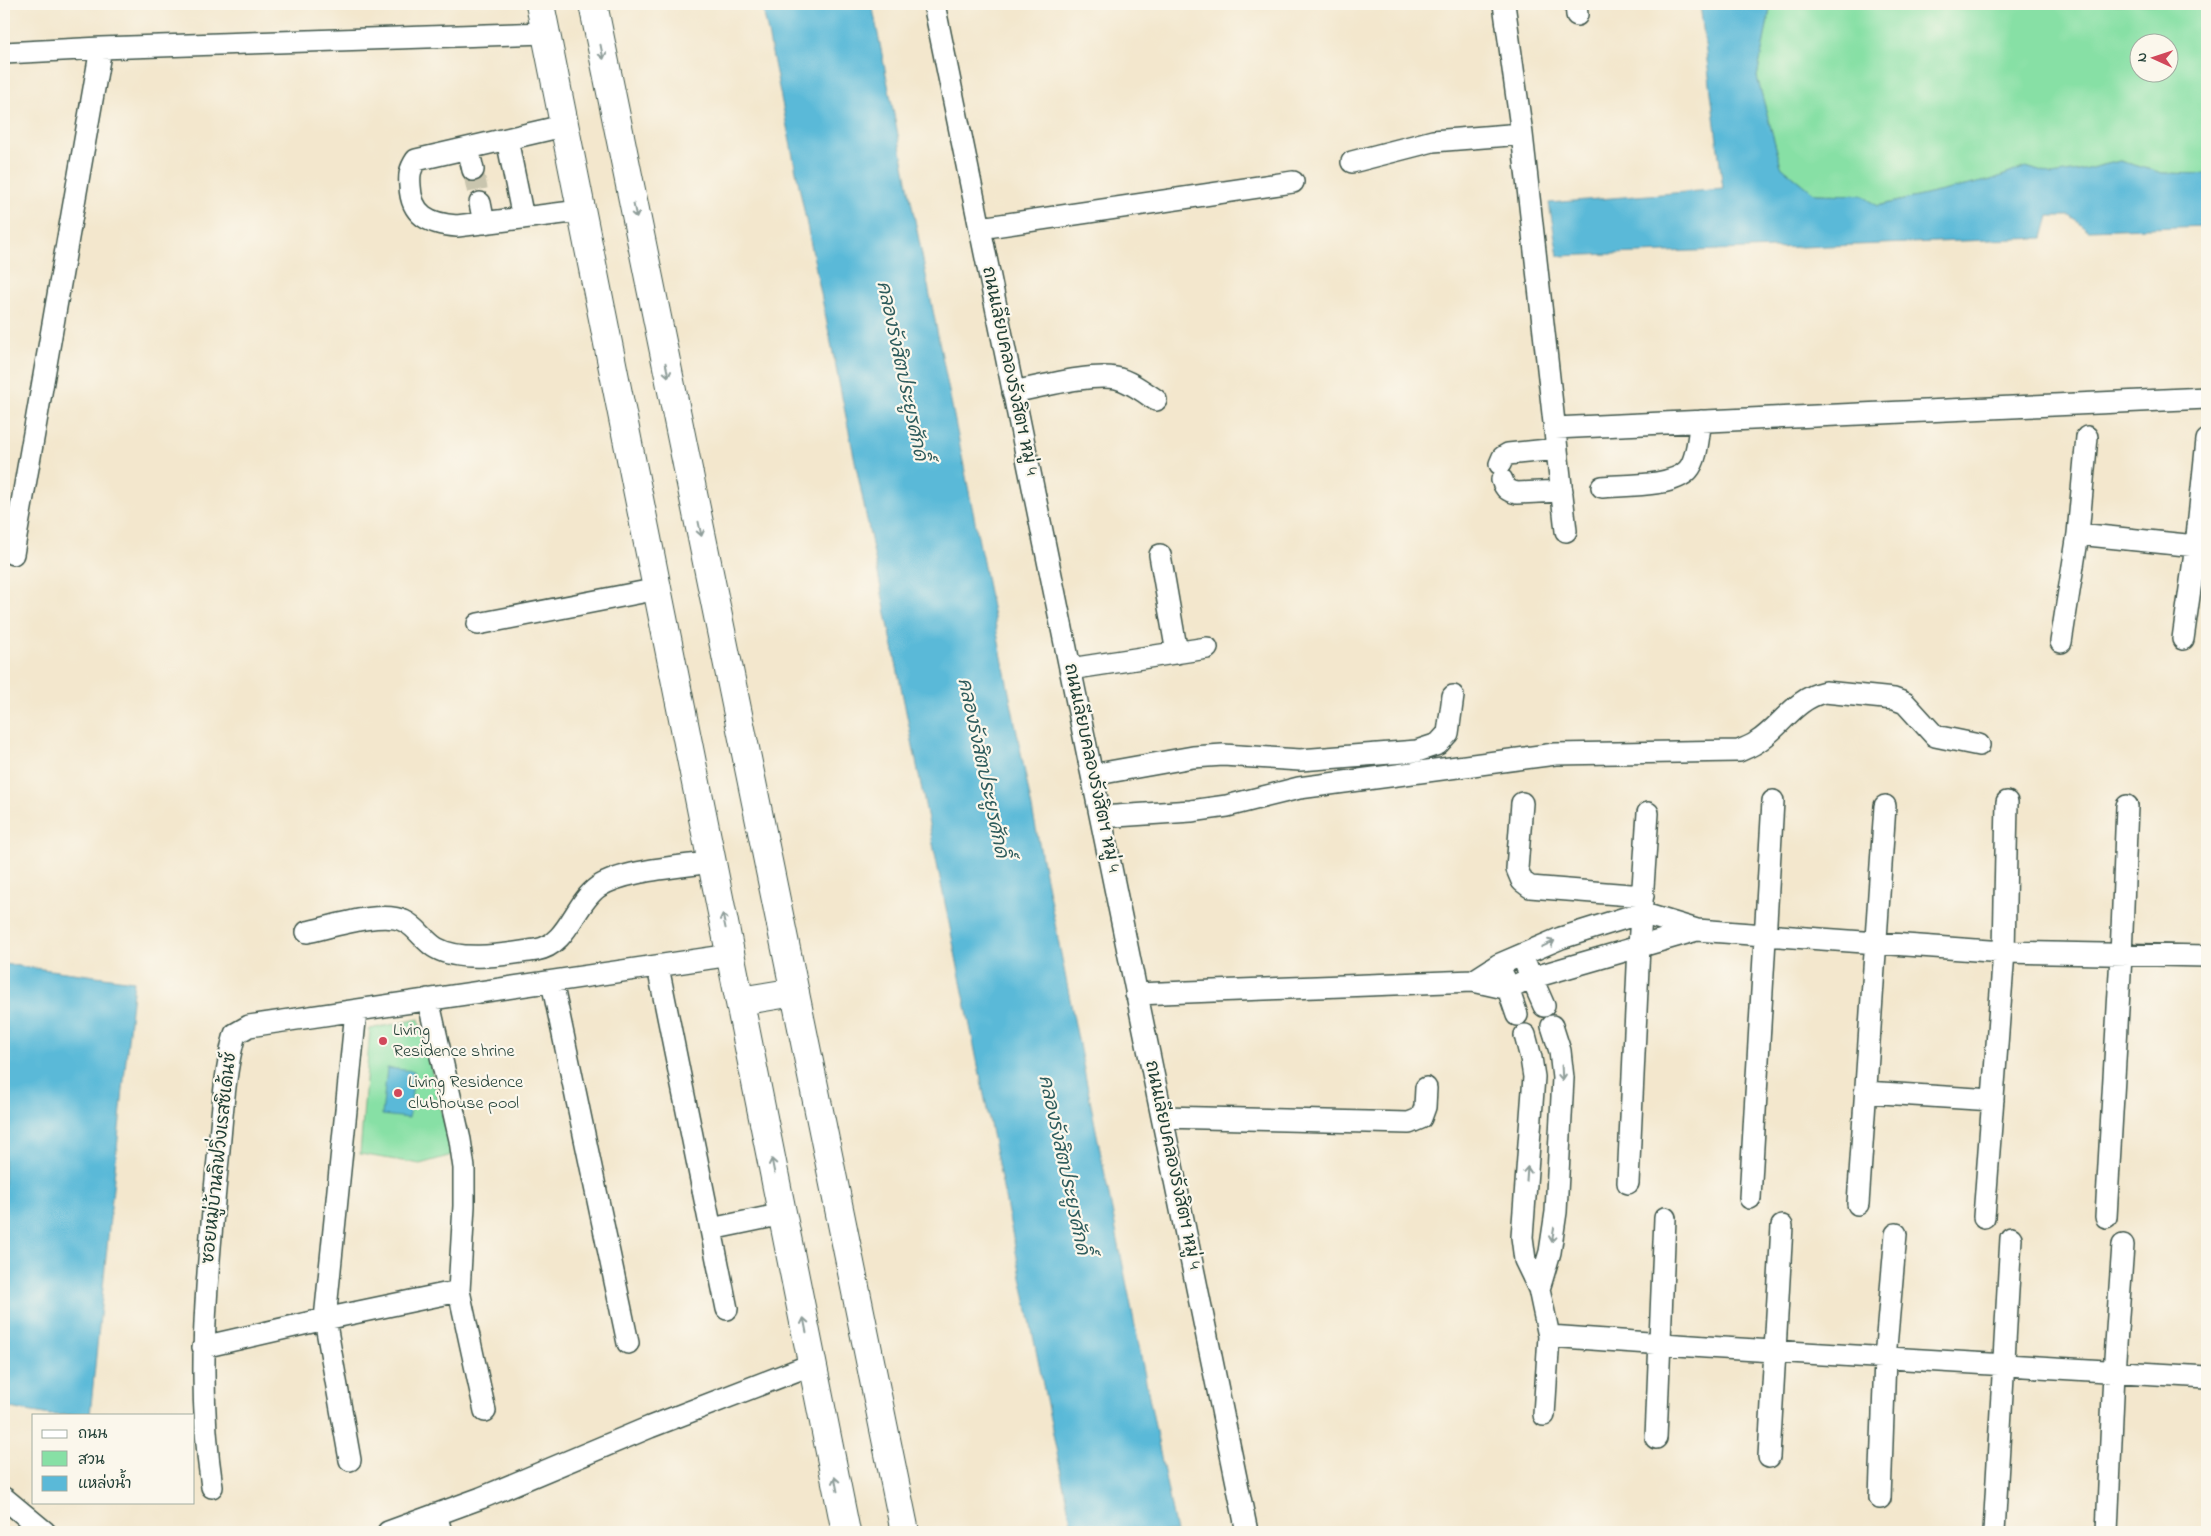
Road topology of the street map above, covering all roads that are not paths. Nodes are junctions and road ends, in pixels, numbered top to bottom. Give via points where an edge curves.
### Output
1 (540, 4) edge
2 (592, 4) edge
3 (934, 4) edge
4 (1504, 4) edge
5 (545, 33) junction
6 (101, 48) junction
7 (4, 53) edge
8 (563, 126) junction
9 (1522, 134) junction
10 (507, 139) junction
11 (468, 148) junction
12 (1352, 162) dead end
13 (473, 170) tunnel mouth
14 (1293, 182) dead end
15 (580, 211) junction
16 (523, 218) junction
17 (980, 228) junction
18 (1013, 392) junction
19 (2207, 398) edge
20 (1156, 400) dead end
21 (1701, 421) junction
22 (2087, 436) dead end
23 (1556, 439) junction
24 (2207, 440) edge
25 (1602, 487) dead end
26 (1562, 491) junction
27 (1566, 531) dead end
28 (2078, 534) junction
29 (2202, 547) edge
30 (13, 554) dead end
31 (1160, 555) dead end
32 (658, 590) junction
33 (478, 624) dead end
34 (2183, 639) dead end
35 (2061, 642) dead end
36 (1207, 648) dead end
37 (1177, 653) junction
38 (1070, 669) junction
39 (1453, 696) dead end
40 (1979, 745) dead end
41 (1092, 775) junction
42 (1773, 801) dead end
43 (2007, 802) dead end
44 (1522, 803) dead end
45 (1885, 806) dead end
46 (2126, 806) dead end
47 (1648, 813) dead end
48 (1101, 817) junction
49 (712, 862) junction
50 (1642, 905) junction
51 (1697, 930) junction
52 (308, 932) dead end
53 (1764, 936) junction
54 (1875, 944) junction
55 (1639, 946) junction
56 (2004, 952) junction
57 (731, 955) junction
58 (1522, 956) junction
59 (2121, 956) junction
60 (2207, 956) edge
61 (1498, 965) junction
62 (658, 967) junction
63 (1531, 978) junction
64 (1473, 981) junction
65 (552, 982) junction
66 (1509, 989) junction
67 (795, 992) junction
68 (1136, 994) junction
69 (428, 999) junction
70 (740, 1001) junction
71 (1544, 1006) dead end
72 (356, 1011) junction
73 (1517, 1015) dead end
74 (1552, 1026) dead end
75 (1525, 1035) dead end
76 (1426, 1088) dead end
77 (1865, 1092) junction
78 (1993, 1100) junction
79 (1162, 1117) junction
80 (1628, 1183) dead end
81 (1750, 1198) dead end
82 (1858, 1204) dead end
83 (783, 1214) junction
84 (1984, 1217) dead end
85 (2106, 1217) dead end
86 (1665, 1218) dead end
87 (1782, 1226) dead end
88 (711, 1229) junction
89 (1896, 1234) dead end
90 (2011, 1238) dead end
91 (2123, 1245) dead end
92 (1539, 1289) junction
93 (459, 1291) junction
94 (727, 1310) dead end
95 (325, 1319) junction
96 (1549, 1336) junction
97 (628, 1343) dead end
98 (1660, 1344) junction
99 (203, 1347) junction
100 (1774, 1351) junction
101 (1886, 1358) junction
102 (813, 1364) junction
103 (2003, 1365) junction
104 (2114, 1372) junction
105 (2207, 1377) edge
106 (485, 1411) dead end
107 (1544, 1415) dead end
108 (1656, 1438) dead end
109 (1769, 1457) dead end
110 (350, 1460) dead end
111 (212, 1487) dead end
112 (4, 1498) edge
113 (1880, 1498) dead end
114 (438, 1523) edge
115 (46, 1532) edge
116 (388, 1532) edge
117 (846, 1532) edge
118 (905, 1532) edge
119 (1247, 1532) edge
120 (1994, 1532) edge
121 (2107, 1532) edge

1 - 5 main road
2 -> 67 main road
3 - 17 street, ถนนเลียบคลองรังสิตฯ หมู่ 4
4 - 9 street
5 - 6 street
5 - 8 main road
6 - 7 street
6 - 30 street
8 - 10 street
8 - 15 main road
9 - 12 street via 1433,140
9 - 23 street
10 - 11 street
10 - 16 street
11 - 13 street
11 - 16 street via 416,160 409,175 410,199 415,210 444,225 456,226 482,213
14 - 17 street
15 - 16 street
15 - 32 main road
17 - 18 street, ถนนเลียบคลองรังสิตฯ หมู่ 4
18 - 20 street via 1090,378 1116,378
18 - 38 street, ถนนเลียบคลองรังสิตฯ หมู่ 4
19 - 21 street
21 - 23 street
21 - 25 street via 1695,454 1689,469 1679,477 1665,482
22 - 28 street
23 - 26 street
23 - 26 street via 1508,454 1503,457 1501,472 1505,488 1510,492
24 - 29 street
26 - 27 street
28 - 29 street
28 - 35 street
29 - 34 street
31 - 37 street
32 - 33 street
32 - 49 main road
36 - 37 street
37 - 38 street
38 - 41 street, ถนนเลียบคลองรังสิตฯ หมู่ 4
39 - 41 street via 1448,733 1438,744 1417,751 1300,760 1223,755
40 - 48 street via 1935,736 1905,703 1894,699 1825,692 1803,701 1757,742 1739,751 1556,754 1299,788 1228,806
41 - 48 street, ถนนเลียบคลองรังสิตฯ หมู่ 4
42 - 53 street
43 - 56 street
44 - 50 street via 1517,869 1522,882 1530,887
45 - 54 street
46 - 59 street
47 - 50 street
48 - 68 street, ถนนเลียบคลองรังสิตฯ หมู่ 4
49 - 52 street via 616,878 583,900 555,942 538,949 451,955 435,947 404,921 382,917
57 -> 49 main road
50 - 51 street
50 - 55 street
58 -> 50 street
51 - 53 street
51 - 55 street
53 - 54 street
53 - 81 street
54 - 56 street
54 - 77 street
55 - 63 street
55 - 80 street
56 - 59 street
56 - 78 street
57 - 62 street, ซอยหมู่บ้านลิฟวิ่งเรสซิเด้นซ์
57 - 70 main road
58 - 61 street
58 - 63 street
59 - 60 street
59 - 85 street
61 - 64 street
61 - 66 street
62 - 65 street, ซอยหมู่บ้านลิฟวิ่งเรสซิเด้นซ์
62 - 88 street
63 - 66 street
63 - 71 street
64 - 66 street
64 - 68 street
65 - 69 street, ซอยหมู่บ้านลิฟวิ่งเรสซิเด้นซ์
65 - 97 street
66 - 73 street
67 - 70 main road
67 - 118 main road
68 - 79 street, ถนนเลียบคลองรังสิตฯ หมู่ 4
69 - 72 street, ซอยหมู่บ้านลิฟวิ่งเรสซิเด้นซ์
69 - 93 street via 464,1168
83 -> 70 main road
72 - 95 street
72 - 99 street, ซอยหมู่บ้านลิฟวิ่งเรสซิเด้นซ์ via 249,1026 235,1034 220,1146
74 -> 92 street via 1560,1051 1563,1078 1556,1212 1550,1252
92 -> 75 street via 1525,1260 1522,1237 1534,1077
76 - 79 street via 1421,1118 1409,1123
77 - 78 street
77 - 82 street
78 - 84 street
79 - 119 street, ถนนเลียบคลองรังสิตฯ หมู่ 4
83 - 88 street
102 -> 83 main road
86 - 98 street
87 - 100 street
88 - 94 street
89 - 101 street
90 - 103 street
91 - 104 street
92 - 96 street
93 - 95 street
93 - 106 street
95 - 99 street
95 - 110 street
96 - 98 street
96 - 107 street
98 - 100 street
98 - 108 street
99 - 111 street, ซอยหมู่บ้านลิฟวิ่งเรสซิเด้นซ์ via 204,1414
100 - 101 street
100 - 109 street
101 - 103 street
101 - 113 street
102 - 114 street via 650,1427 481,1498
117 -> 102 main road
103 - 104 street
103 - 120 street
104 - 105 street
104 - 121 street
112 - 115 street
114 - 116 street

